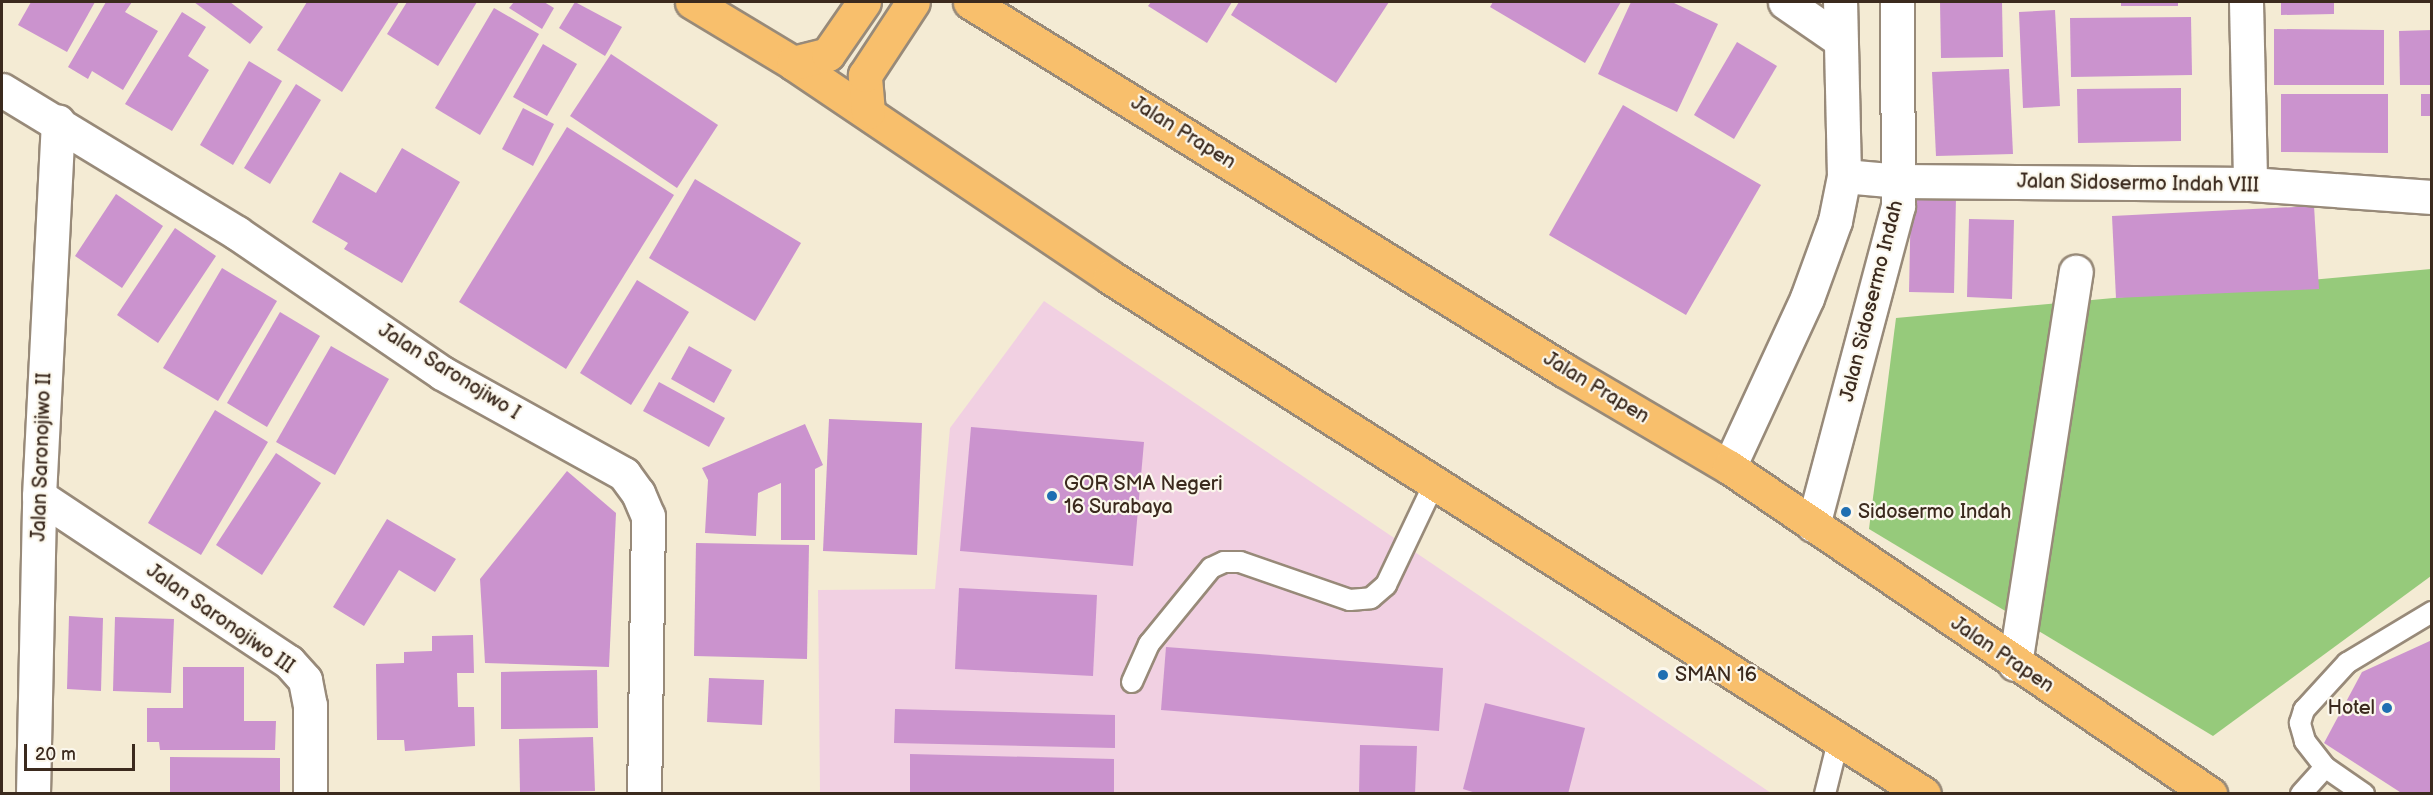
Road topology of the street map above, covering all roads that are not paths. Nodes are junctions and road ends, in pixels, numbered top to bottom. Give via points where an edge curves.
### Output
1 (692, 2) edge
2 (864, 2) edge
3 (970, 2) edge
4 (1785, 2) edge
5 (1840, 2) edge
6 (1897, 2) edge
7 (2246, 2) edge
8 (912, 3) edge
9 (1840, 40) junction
10 (793, 63) junction
11 (2, 90) edge
12 (868, 112) junction
13 (58, 121) junction
14 (1844, 176) junction
15 (1900, 181) junction
16 (2250, 184) junction
17 (2432, 197) edge
18 (2076, 272) dead end
19 (1729, 468) junction
20 (1435, 482) junction
21 (39, 496) junction
22 (1813, 525) junction
23 (2432, 612) edge
24 (2015, 664) junction
25 (1131, 682) dead end
26 (1839, 738) junction
27 (2325, 767) junction
28 (2305, 790) edge
29 (33, 794) edge
30 (310, 794) edge
31 (644, 794) edge
32 (1825, 794) edge
33 (1924, 794) edge
34 (2210, 794) edge
35 (2364, 794) edge

1 - 10 main road
2 - 10 main road via 835,47 814,59
3 - 19 main road, Jalan Prapen
4 - 9 street
5 - 9 street
6 - 15 street, Jalan Sidosermo Indah
7 - 16 street
8 - 12 main road via 870,65 865,85
9 - 14 street
10 - 12 main road
11 - 13 street, Jalan Saronojiwo I
12 - 20 main road via 1110,277
13 - 21 street, Jalan Saronojiwo II
13 - 31 street, Jalan Saronojiwo I via 237,233 442,373 624,474 648,516
14 - 15 street, Jalan Sidosermo Indah VIII
14 - 19 street via 1835,221 1807,298
15 - 16 street, Jalan Sidosermo Indah VIII
15 - 22 street, Jalan Sidosermo Indah via 1884,264
16 - 17 street, Jalan Sidosermo Indah VIII
18 - 24 street
19 - 22 main road, Jalan Prapen
20 - 25 lane via 1386,585 1371,598 1350,600 1240,562 1224,562 1211,568 1149,644
20 - 26 main road
21 - 29 street, Jalan Saronojiwo II
21 - 30 street, Jalan Saronojiwo III via 290,662 305,680 310,705
22 - 24 main road, Jalan Prapen
23 - 27 lane via 2347,663 2304,710 2300,723 2305,741
24 - 34 main road, Jalan Prapen
26 - 32 lane
26 - 33 main road
27 - 28 lane
27 - 35 lane

